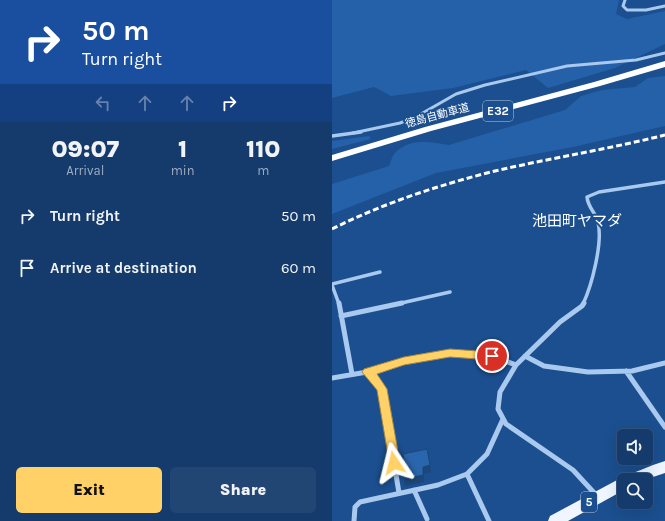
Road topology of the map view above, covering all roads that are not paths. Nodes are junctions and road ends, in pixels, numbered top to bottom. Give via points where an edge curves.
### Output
1 (625, 0) edge
2 (665, 6) edge
3 (665, 53) edge
4 (665, 64) edge
5 (332, 136) edge
6 (332, 158) edge
7 (665, 182) edge
8 (380, 272) dead end
9 (332, 285) edge
10 (333, 292) edge
11 (450, 292) dead end
12 (342, 316) junction
13 (525, 356) junction
14 (665, 363) edge
15 (516, 365) junction
16 (626, 371) junction
17 (367, 372) junction
18 (352, 374) junction
19 (332, 378) edge
20 (503, 419) junction
21 (665, 427) edge
22 (665, 468) edge
23 (648, 473) edge
24 (467, 474) junction
25 (617, 487) edge
26 (414, 490) junction
27 (399, 493) junction
28 (598, 497) junction
29 (427, 518) dead end
30 (354, 521) edge
31 (489, 521) edge
32 (555, 521) edge

1 - 2 street via 623,6 627,10 637,12
3 - 5 street via 637,61 559,66 506,79 449,97 410,120 368,132
4 - 6 highway, 徳島自動車道 / E32
7 - 13 street via 599,192 587,197 588,205 598,221 600,237 590,289 582,306 560,322
8 - 9 street
9 - 10 street
10 - 12 street
11 - 12 street
12 - 18 street
13 - 15 street
13 - 16 street via 544,366 588,372
14 - 16 street
15 - 17 street via 492,356 450,353 404,361
15 - 20 street via 500,392 498,409
16 - 21 street
17 - 18 street
17 - 27 street via 382,389
18 - 19 street
20 - 24 street via 487,454
20 - 28 street via 506,424 573,470
22 - 23 main road
24 - 26 street via 438,485
24 - 31 street
25 - 28 main road, 5
26 - 27 street
26 - 29 street
27 - 30 street via 360,502 354,507
28 - 32 main road, 5

